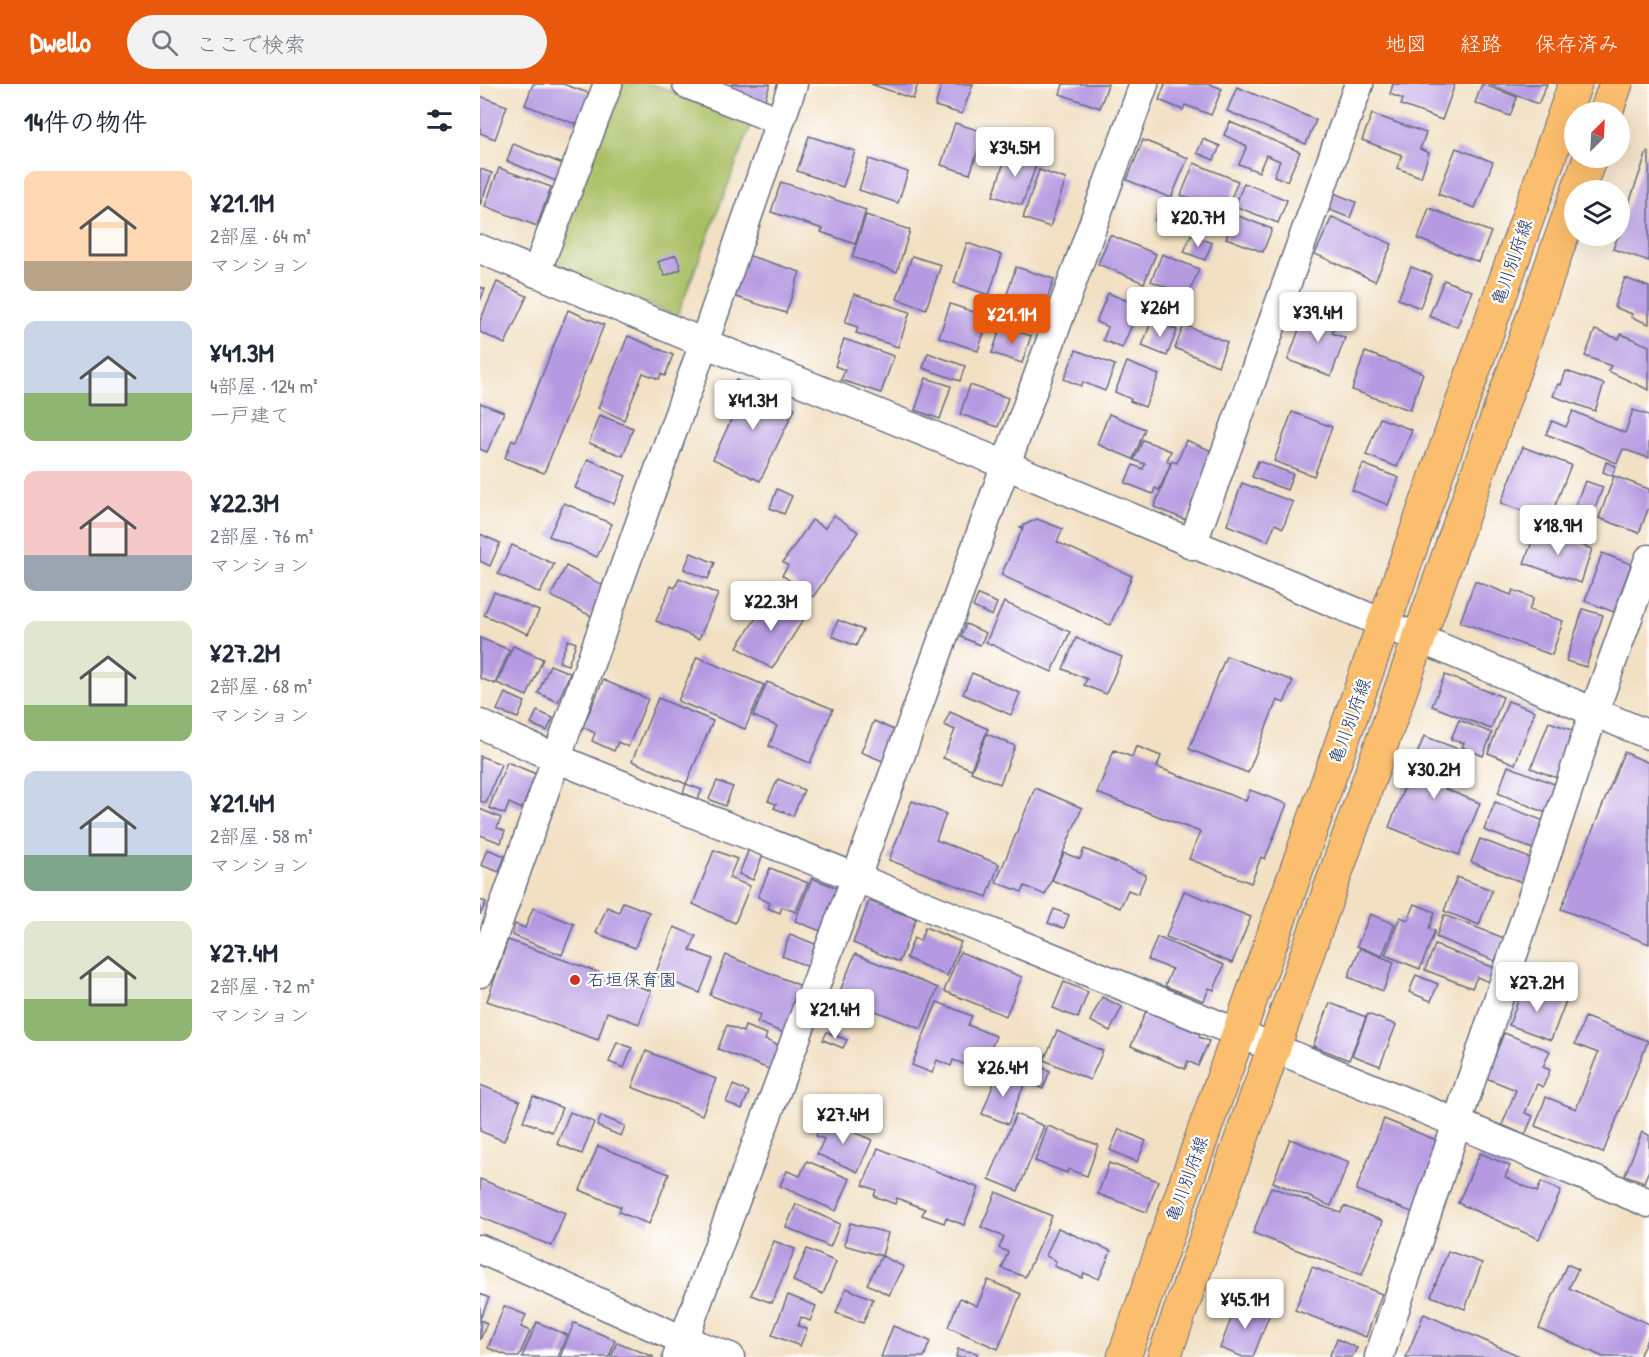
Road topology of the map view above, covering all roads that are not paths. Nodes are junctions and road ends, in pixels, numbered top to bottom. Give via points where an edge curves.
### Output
1 (608, 84) edge
2 (687, 84) edge
3 (793, 84) edge
4 (1143, 84) edge
5 (1359, 84) edge
6 (1575, 84) edge
7 (1616, 84) edge
8 (1610, 102) edge
9 (780, 121) junction
10 (1564, 230) edge
11 (480, 249) edge
12 (536, 273) junction
13 (704, 343) junction
14 (1006, 465) junction
15 (1192, 545) junction
16 (1649, 559) edge
17 (1384, 623) junction
18 (1419, 638) junction
19 (1594, 712) junction
20 (480, 724) edge
21 (1649, 735) edge
22 (557, 759) junction
23 (856, 878) junction
24 (480, 973) edge
25 (1239, 1033) junction
26 (1274, 1047) junction
27 (1457, 1122) junction
28 (1649, 1203) edge
29 (480, 1250) edge
30 (680, 1348) edge
31 (730, 1357) edge
32 (1124, 1357) edge
33 (1164, 1357) edge
34 (1379, 1357) edge

1 - 12 street
2 - 9 street
3 - 9 street
4 - 14 street
5 - 15 street
6 - 17 main road, 亀川別府線
7 - 8 main road
9 - 13 street
10 - 18 main road, 亀川別府線
11 - 12 street
12 - 13 street
13 - 14 street
13 - 22 street
14 - 15 street
14 - 23 street
15 - 17 street
16 - 19 street
17 - 18 street
17 - 25 main road, 亀川別府線
18 - 19 street
18 - 26 main road, 亀川別府線
19 - 21 street
19 - 27 street
20 - 22 street
22 - 23 street
22 - 24 street
23 - 25 street
23 - 30 street
25 - 26 street
25 - 32 main road, 亀川別府線
26 - 27 street
26 - 33 main road, 亀川別府線
27 - 28 street
27 - 34 street
29 - 30 street
30 - 31 street

